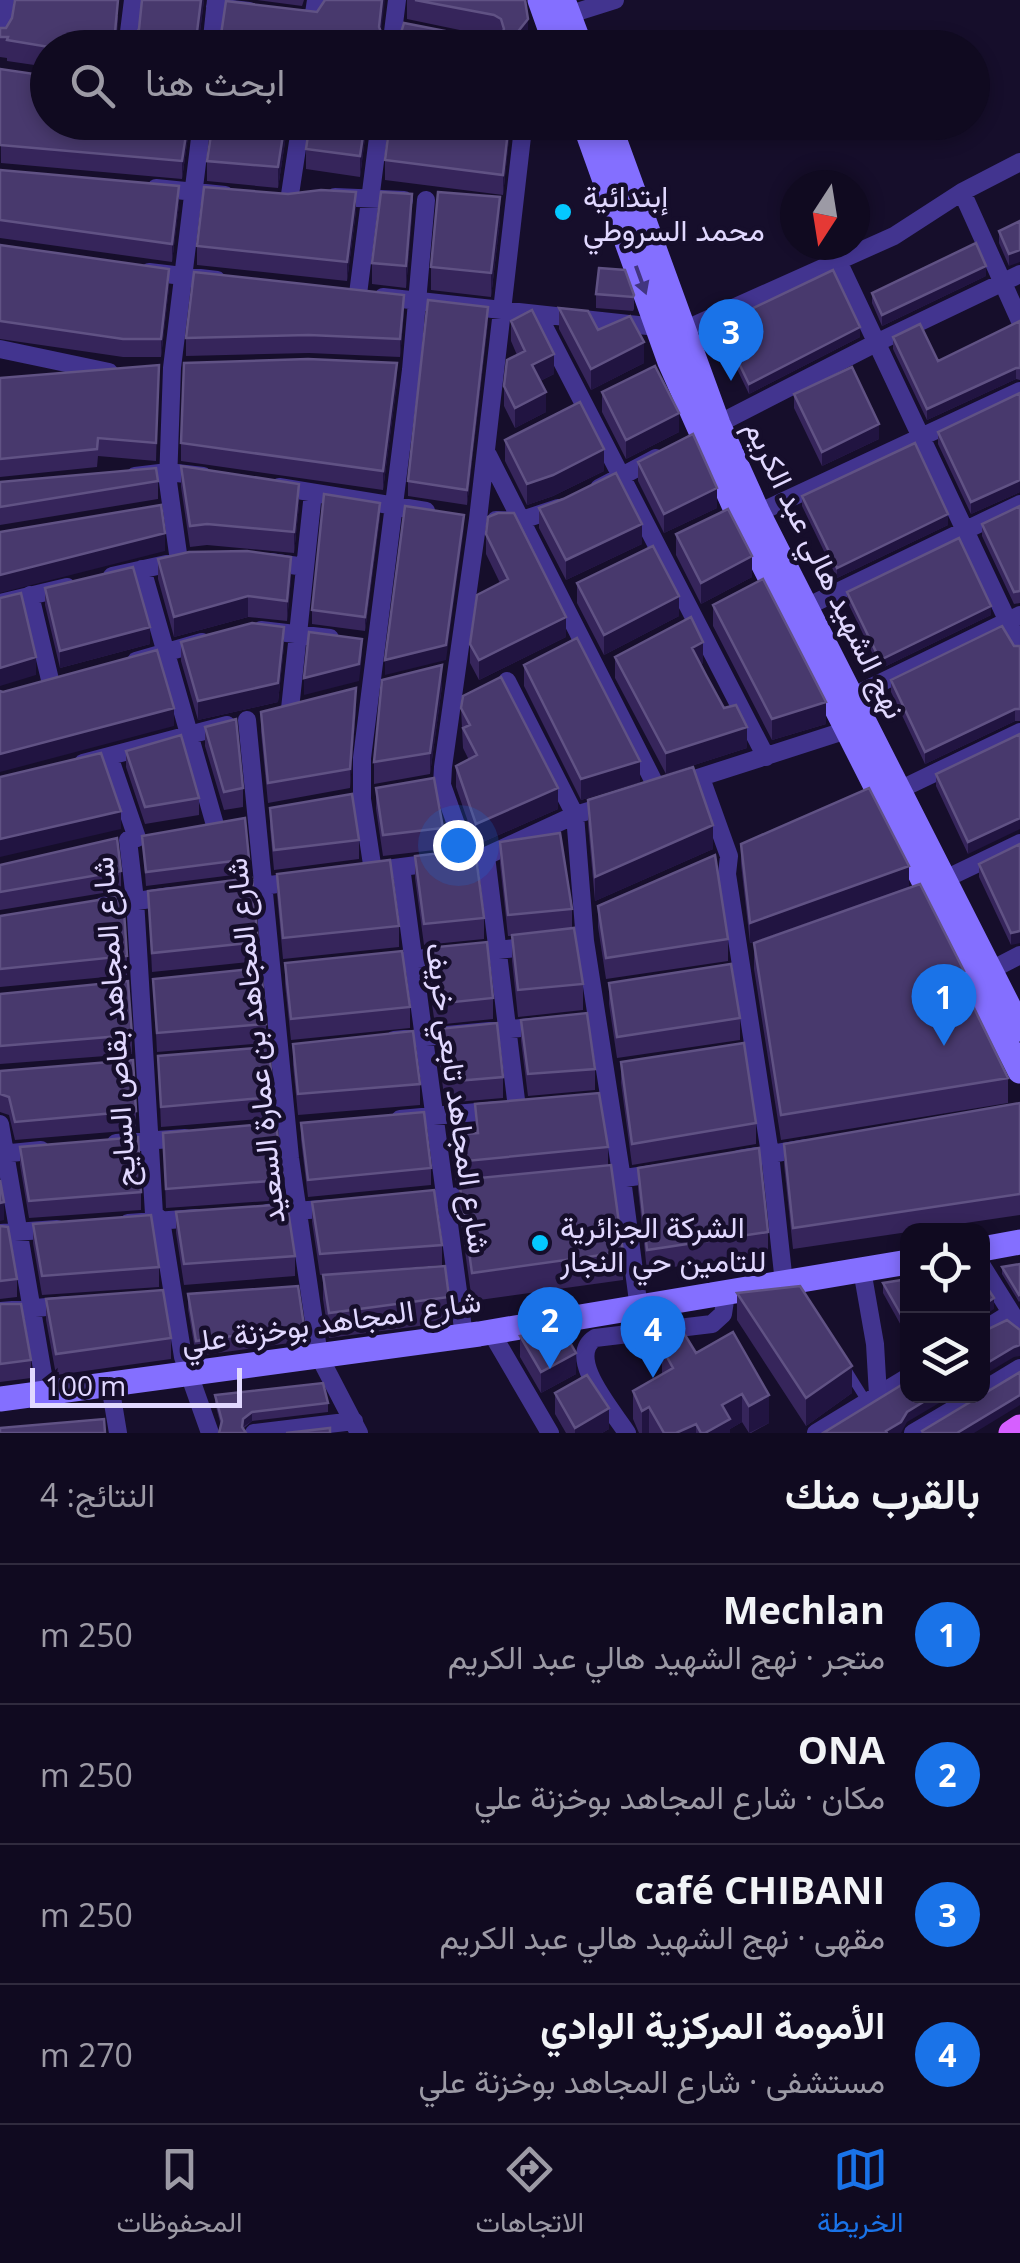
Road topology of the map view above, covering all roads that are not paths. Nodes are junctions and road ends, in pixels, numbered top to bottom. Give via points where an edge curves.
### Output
1 (5, 0) edge
2 (316, 0) edge
3 (397, 0) edge
4 (614, 0) edge
5 (127, 2) edge
6 (215, 3) edge
7 (555, 9) edge
8 (127, 30) edge
9 (212, 30) edge
10 (398, 30) edge
11 (0, 37) edge
12 (200, 140) edge
13 (293, 140) edge
14 (378, 140) edge
15 (520, 140) edge
16 (592, 140) edge
17 (613, 140) edge
18 (1020, 162) edge
19 (136, 186) edge
20 (194, 191) junction
21 (962, 192) junction
22 (271, 199) junction
23 (371, 200) junction
24 (838, 262) junction
25 (127, 268) edge
26 (1020, 274) edge
27 (182, 276) junction
28 (244, 283) edge
29 (1002, 284) junction
30 (418, 302) junction
31 (502, 310) junction
32 (538, 315) junction
33 (1020, 321) edge
34 (671, 329) junction
35 (876, 343) junction
36 (0, 348) edge
37 (54, 378) edge
38 (1020, 391) edge
39 (694, 438) junction
40 (923, 439) junction
41 (492, 453) junction
42 (168, 472) junction
43 (622, 476) junction
44 (122, 478) edge
45 (220, 478) edge
46 (258, 484) edge
47 (313, 493) junction
48 (1020, 504) edge
49 (394, 506) junction
50 (739, 515) junction
51 (461, 517) junction
52 (519, 521) junction
53 (966, 530) junction
54 (248, 559) edge
55 (305, 568) junction
56 (142, 569) junction
57 (576, 590) edge
58 (784, 594) junction
59 (30, 595) junction
60 (558, 598) junction
61 (0, 603) edge
62 (1014, 618) edge
63 (299, 633) junction
64 (376, 645) junction
65 (1020, 647) edge
66 (166, 653) junction
67 (109, 669) edge
68 (70, 679) edge
69 (380, 687) junction
70 (345, 696) edge
71 (852, 697) junction
72 (450, 710) junction
73 (276, 713) junction
74 (847, 730) junction
75 (1020, 732) edge
76 (188, 735) junction
77 (108, 756) junction
78 (766, 758) junction
79 (72, 765) edge
80 (701, 778) junction
81 (879, 793) junction
82 (641, 795) junction
83 (278, 814) edge
84 (575, 815) junction
85 (237, 822) junction
86 (195, 828) edge
87 (156, 834) edge
88 (125, 840) junction
89 (1020, 842) edge
90 (737, 852) junction
91 (477, 857) junction
92 (711, 864) edge
93 (402, 867) junction
94 (319, 878) edge
95 (265, 886) junction
96 (930, 890) junction
97 (136, 900) junction
98 (77, 910) edge
99 (601, 912) edge
100 (582, 920) junction
101 (567, 943) junction
102 (497, 950) junction
103 (1020, 955) edge
104 (412, 960) junction
105 (360, 965) edge
106 (991, 970) junction
107 (579, 1022) junction
108 (1020, 1029) edge
109 (507, 1030) junction
110 (423, 1037) junction
111 (369, 1043) edge
112 (288, 1053) junction
113 (260, 1056) edge
114 (1020, 1071) edge
115 (434, 1116) junction
116 (377, 1121) edge
117 (0, 1124) edge
118 (296, 1129) junction
119 (268, 1131) edge
120 (208, 1136) edge
121 (149, 1140) junction
122 (99, 1145) edge
123 (821, 1146) edge
124 (66, 1148) edge
125 (3, 1154) edge
126 (770, 1154) junction
127 (718, 1162) edge
128 (680, 1168) edge
129 (622, 1180) junction
130 (562, 1186) edge
131 (503, 1192) edge
132 (444, 1198) junction
133 (389, 1203) edge
134 (353, 1206) edge
135 (298, 1211) junction
136 (239, 1215) edge
137 (220, 1216) edge
138 (161, 1220) junction
139 (112, 1225) edge
140 (77, 1228) edge
141 (20, 1232) junction
142 (0, 1233) edge
143 (1020, 1242) edge
144 (990, 1248) edge
145 (900, 1263) edge
146 (862, 1270) junction
147 (990, 1279) edge
148 (784, 1283) junction
149 (91, 1304) edge
150 (33, 1308) junction
151 (0, 1311) edge
152 (640, 1320) junction
153 (1016, 1320) edge
154 (990, 1328) edge
155 (492, 1332) junction
156 (464, 1336) junction
157 (319, 1356) junction
158 (838, 1356) edge
159 (1020, 1368) edge
160 (191, 1374) junction
161 (900, 1382) edge
162 (110, 1384) junction
163 (990, 1387) edge
164 (46, 1392) junction
165 (0, 1399) edge
166 (872, 1399) junction
167 (964, 1403) edge
168 (356, 1427) edge
169 (1020, 1427) edge
170 (118, 1433) edge
171 (210, 1433) edge
172 (254, 1433) edge
173 (550, 1433) edge
174 (627, 1433) edge
175 (816, 1433) edge
176 (914, 1433) edge
177 (1010, 1433) edge

1 - 11 street
2 - 6 street via 312,20
3 - 10 street
4 - 7 street
5 - 8 street
6 - 9 street
12 - 20 street
13 - 22 street
14 - 23 street
15 - 31 street via 505,208
16 -> 34 main road
17 - 34 main road, نهج الشهيد هالي عبد الكريم
18 - 21 street
19 - 20 street
20 - 22 street
20 - 27 street
21 - 24 street via 921,221
21 - 29 street
22 - 23 street
23 - 30 street via 349,293
23 - 30 street via 435,201
24 - 34 street
24 - 35 street
25 - 27 street
26 - 29 street
27 - 28 street
27 - 42 street
29 - 33 street
29 - 35 street
30 - 31 street
30 - 49 street via 404,370
31 - 32 street
31 - 41 street
32 - 34 street
32 - 43 street
34 - 39 main road, نهج الشهيد هالي عبد الكريم via 672,363
35 - 39 street
35 - 40 street
36 - 37 street via 117,372
38 - 40 street
39 - 43 street
39 - 50 main road, نهج الشهيد هالي عبد الكريم
40 - 50 street
40 - 53 street
41 - 51 street
41 - 52 street
42 - 44 street
42 - 45 street
42 - 56 street via 164,510 185,560
43 - 52 street
43 - 78 street
46 - 47 street
47 - 49 street
47 - 55 street, شارع المجاهد بن عمارة السعيد
48 - 53 street
49 - 51 street
49 - 64 street
50 - 58 main road, نهج الشهيد هالي عبد الكريم
51 - 52 street
51 - 72 street
52 - 60 street
53 - 58 street
53 - 62 street
54 - 55 street
55 - 63 street, شارع المجاهد بن عمارة السعيد
56 - 59 street
56 - 66 street
57 - 60 street
58 - 71 main road, نهج الشهيد هالي عبد الكريم
58 - 74 main road
59 - 61 street
59 - 68 street via 42,687
60 - 82 street via 574,647 605,669
62 - 65 street
62 - 71 street
63 - 64 street
63 - 66 street via 251,629
63 - 73 street, شارع المجاهد بن عمارة السعيد
64 - 69 street
66 - 67 street
66 - 76 street
69 - 70 street
69 - 93 street via 362,758 364,872
71 - 81 main road, نهج الشهيد هالي عبد الكريم
72 - 84 street via 500,684
72 - 91 street via 434,786
73 - 76 street
73 - 85 street, شارع المجاهد بن عمارة السعيد
74 - 78 street
74 - 81 main road
75 - 81 street
76 - 77 street
76 - 85 street
77 - 79 street
77 - 88 street, شارع المجاهد بقاص السايح
78 - 80 street
80 - 82 street
80 - 90 street
81 - 96 main road, نهج الشهيد هالي عبد الكريم
82 - 84 street
83 - 85 street
84 - 91 street
84 - 100 street
85 - 86 street
85 - 95 street, شارع المجاهد بن عمارة السعيد
87 - 88 street
88 - 97 street, شارع المجاهد بقاص السايح
89 - 96 street
90 - 92 street
90 - 126 street via 727,874 741,964 744,1051
91 - 93 street
91 - 102 street
93 - 104 street, شارع المجاهد تابعي خريف
94 - 95 street
95 - 97 street
95 - 112 street, شارع المجاهد بن عمارة السعيد
96 - 106 main road, نهج الشهيد هالي عبد الكريم
96 - 114 main road
97 - 98 street
97 - 121 street, شارع المجاهد بقاص السايح
99 - 100 street
100 - 101 street
101 - 102 street
101 - 107 street via 602,992
102 - 104 street
102 - 109 street
103 - 106 street
104 - 105 street
104 - 110 street, شارع المجاهد تابعي خريف
106 - 108 main road, نهج الشهيد هالي عبد الكريم
107 - 109 street
107 - 129 street via 614,1072 600,1102
109 - 110 street
109 - 115 street via 527,1107
110 - 111 street
110 - 115 street, شارع المجاهد تابعي خريف
112 - 113 street
112 - 118 street, شارع المجاهد بن عمارة السعيد
115 - 116 street
115 - 132 street, شارع المجاهد تابعي خريف
117 - 125 street
118 - 119 street
118 - 135 street, شارع المجاهد بن عمارة السعيد
120 - 121 street
121 - 122 street
121 - 138 street, شارع المجاهد بقاص السايح via 154,1214
123 - 126 street
124 - 125 street
125 - 141 street
126 - 127 street
126 - 148 street
128 - 129 street
129 - 130 street
129 - 152 street
131 - 132 street
132 - 133 street
132 - 156 street, شارع المجاهد تابعي خريف via 446,1277
134 - 135 street
135 - 136 street
135 - 157 street, شارع المجاهد بن عمارة السعيد
137 - 138 street
138 - 139 street
138 - 160 street, شارع المجاهد بقاص السايح via 182,1357
140 - 141 street
141 - 142 street
141 - 150 street
143 - 144 main road
145 - 146 main road, شارع المجاهد بوخزنة علي
146 - 148 main road, شارع المجاهد بوخزنة علي
146 - 166 street via 876,1344
147 - 153 street
148 - 152 main road, شارع المجاهد بوخزنة علي
149 - 150 street
150 - 151 street
150 - 164 street
152 - 155 main road, شارع المجاهد بوخزنة علي
152 - 174 street via 588,1342 583,1354 586,1383
153 - 154 street
155 - 156 main road, شارع المجاهد بوخزنة علي
155 - 173 street via 543,1407
156 - 157 main road, شارع المجاهد بوخزنة علي
157 - 160 main road, شارع المجاهد بوخزنة علي
157 - 168 street, شارع المجاهد بن عمارة السعيد
158 - 166 lane
159 - 163 street
160 - 162 main road, شارع المجاهد بوخزنة علي
160 - 171 street, شارع المجاهد بقاص السايح
161 - 166 street
162 - 164 main road, شارع المجاهد بوخزنة علي
162 - 170 street
164 - 165 main road, شارع المجاهد بوخزنة علي
166 - 175 street
167 - 176 street
168 - 172 street
169 - 177 main road

